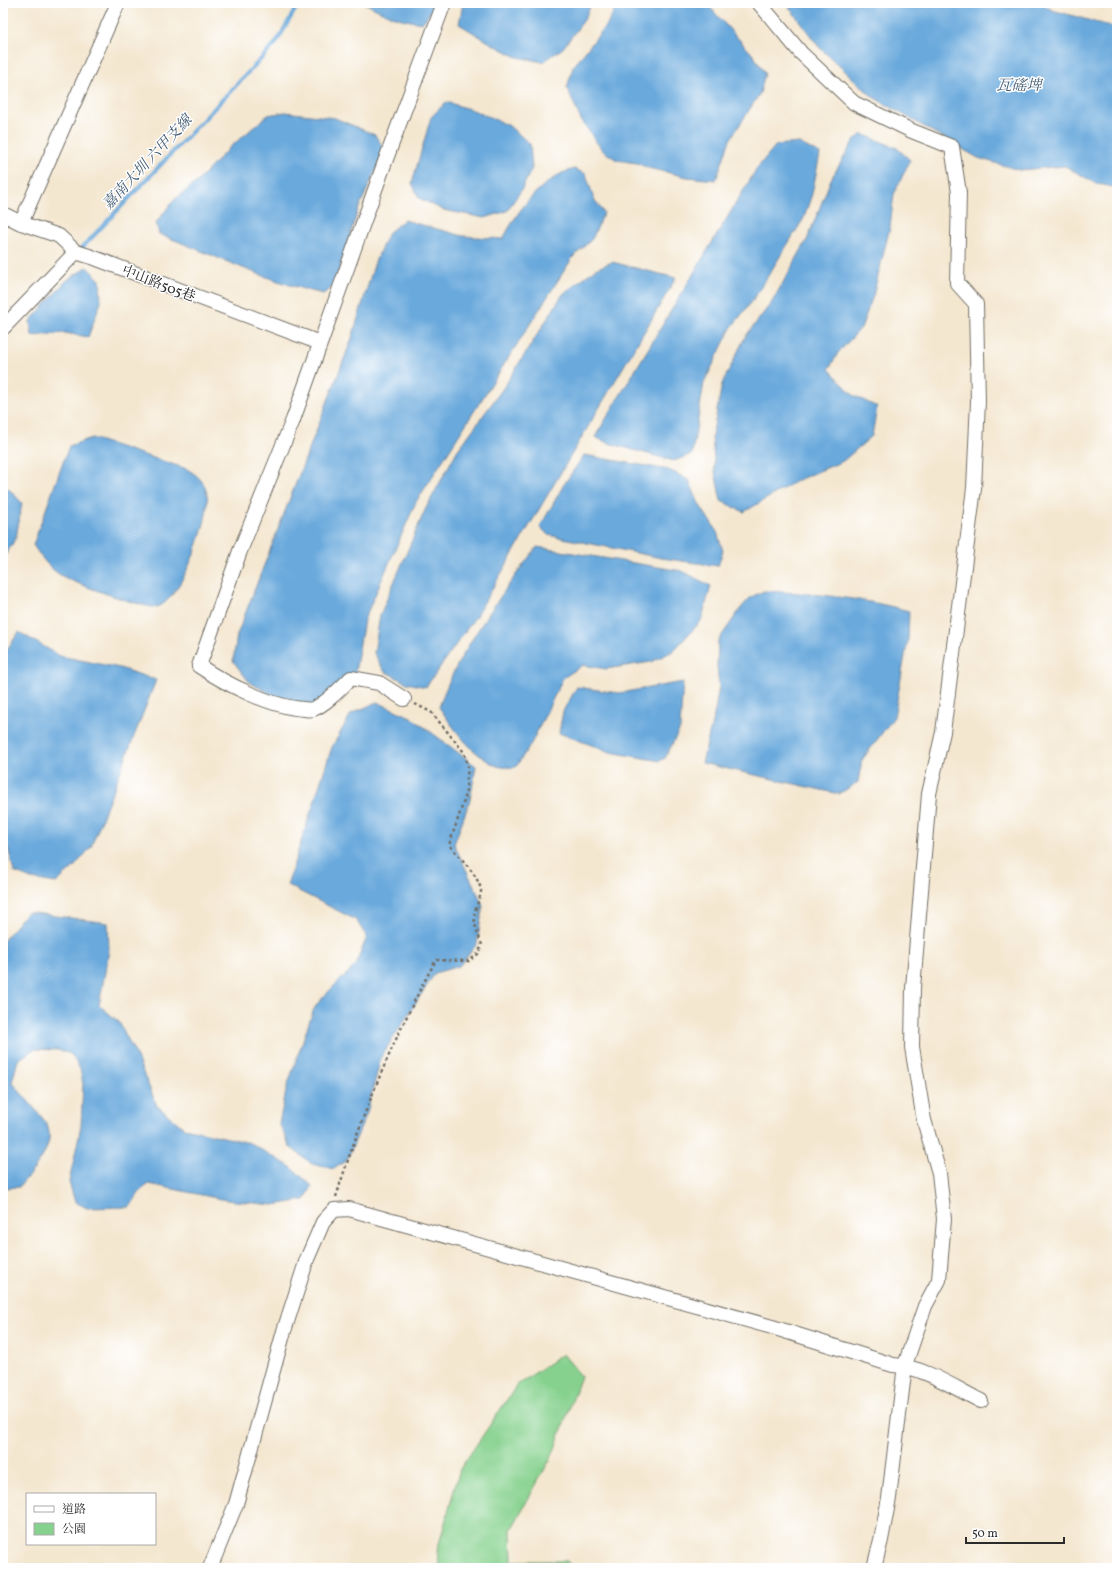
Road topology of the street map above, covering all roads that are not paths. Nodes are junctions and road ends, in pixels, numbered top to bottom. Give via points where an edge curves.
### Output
1 (118, 3) edge
2 (444, 3) edge
3 (759, 3) edge
4 (3, 214) edge
5 (21, 223) junction
6 (76, 252) junction
7 (3, 328) edge
8 (320, 343) junction
9 (404, 699) road end
10 (905, 1365) junction
11 (981, 1401) dead end
12 (210, 1568) edge
13 (874, 1568) edge

1 - 5 lane
2 - 8 lane
3 - 10 lane via 801,53 854,103 952,147 959,193 957,283 976,304 978,401 974,488 943,732 929,794 913,988 912,1047 924,1120 939,1172 944,1220 939,1280 925,1306
4 - 5 lane, 中山路505巷
5 - 6 lane, 中山路505巷 via 59,236
6 - 7 lane
6 - 8 lane, 中山路505巷
8 - 9 lane via 199,666 265,700 291,708 312,709 331,698 351,678 379,683
10 - 11 lane
10 - 12 lane via 893,1365 772,1327 349,1209 334,1210 323,1222 307,1259 284,1331 236,1504
10 - 13 lane via 889,1498

